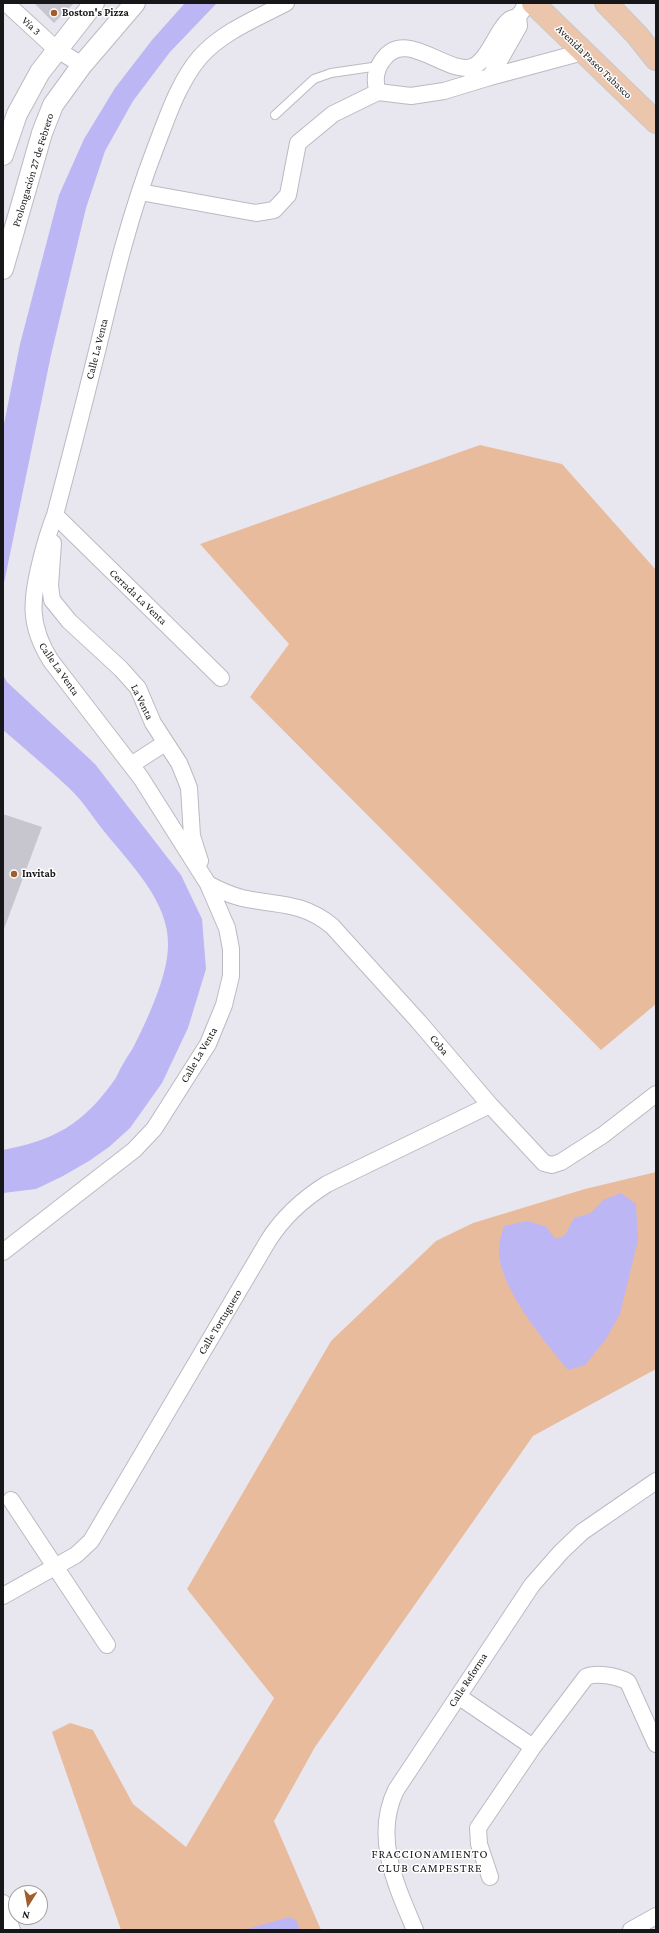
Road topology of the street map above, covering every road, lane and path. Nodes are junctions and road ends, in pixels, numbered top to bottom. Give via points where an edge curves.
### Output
1 (6, 3) edge
2 (94, 3) edge
3 (135, 3) edge
4 (286, 3) edge
5 (527, 3) edge
6 (606, 3) edge
7 (525, 10) edge
8 (56, 49) junction
9 (583, 52) junction
10 (656, 58) edge
11 (82, 65) junction
12 (379, 66) junction
13 (490, 77) junction
14 (378, 92) junction
15 (275, 115) dead end
16 (656, 122) edge
17 (3, 155) edge
18 (140, 192) junction
19 (3, 269) edge
20 (55, 515) junction
21 (221, 678) dead end
22 (165, 743) junction
23 (131, 765) junction
24 (208, 884) junction
25 (656, 1094) edge
26 (490, 1105) junction
27 (3, 1252) edge
28 (656, 1481) edge
29 (11, 1500) dead end
30 (55, 1567) junction
31 (3, 1596) edge
32 (106, 1644) dead end
33 (458, 1696) junction
34 (656, 1744) edge
35 (533, 1747) junction
36 (490, 1877) dead end
37 (3, 1903) edge
38 (656, 1916) edge
39 (12, 1930) edge
40 (415, 1930) edge
41 (630, 1930) edge

1 - 8 street, Vía 3
2 - 8 street
3 - 11 street, Prolongación 27 de Febrero
4 - 18 street, Calle La Venta via 224,36 196,63 177,96
5 - 7 street
6 - 10 main road
7 - 9 main road, Avenida Paseo Tabasco
7 - 12 street via 508,20 482,59 474,66 463,68 421,51 400,48 385,57
7 - 13 street via 519,26
8 - 11 street, Vía 3
8 - 17 street via 25,99
9 - 13 street
9 - 16 main road, Avenida Paseo Tabasco
11 - 19 street, Prolongación 27 de Febrero via 61,92 47,119
12 - 14 street via 375,81
12 - 15 lane via 330,72 314,79
13 - 14 street via 444,91 411,96
14 - 18 street via 333,114 298,144 288,195 274,210 256,213
18 - 20 street, Calle La Venta via 118,262
20 - 21 street, Cerrada La Venta
20 - 22 street, La Venta via 50,586 52,600 69,621 134,682
20 - 23 street, Calle La Venta via 33,591 33,614 38,637 51,661
22 - 23 street
22 - 24 street, La Venta via 179,763 189,788 192,836 199,860 209,875
23 - 24 street, Calle La Venta
24 - 26 street, Coba via 243,898 295,905 321,917 419,1022
24 - 27 street, Calle La Venta via 227,928 231,949 231,966 224,1005 208,1044 154,1129 134,1150
25 - 26 street, Coba via 603,1135 552,1165 540,1160
26 - 30 street, Calle Tortuguero via 327,1184 284,1218 209,1340 97,1532 85,1548
28 - 33 street, Calle Reforma via 588,1528 556,1557 532,1585
29 - 30 street
30 - 31 street, Calle Tortuguero
30 - 32 street
33 - 35 street
33 - 40 street, Calle Reforma via 396,1790 388,1810 385,1833 390,1864 395,1883
34 - 35 street via 628,1682 623,1679 591,1675 580,1682
35 - 36 street via 478,1828 479,1844
37 - 39 street
38 - 41 street

